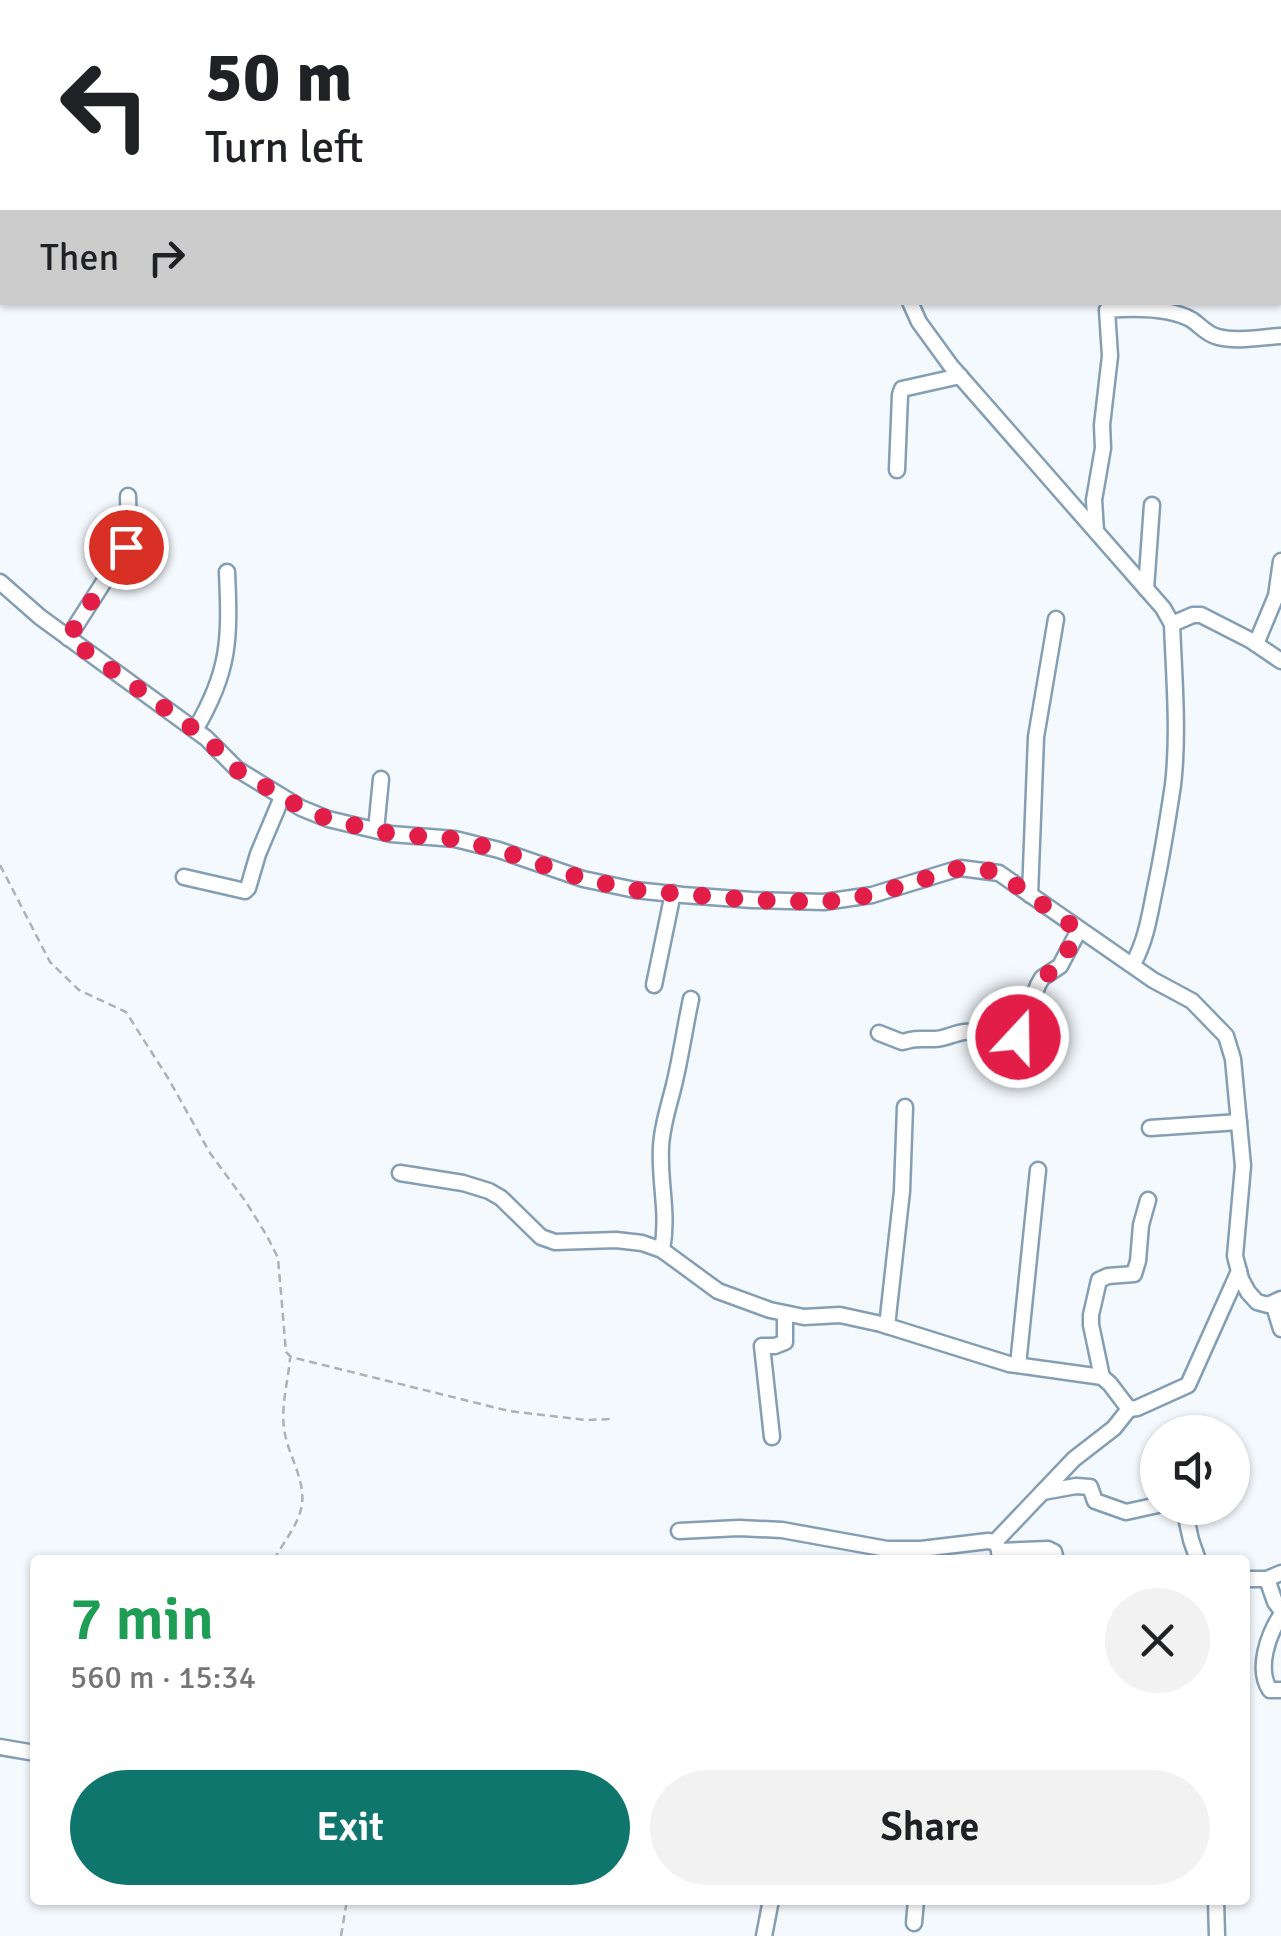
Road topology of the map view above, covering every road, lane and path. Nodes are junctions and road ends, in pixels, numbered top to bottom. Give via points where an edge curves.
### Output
1 (911, 305) edge
2 (1106, 306) edge
3 (1281, 336) edge
4 (960, 376) junction
5 (897, 470) dead end
6 (128, 496) dead end
7 (1152, 504) dead end
8 (1096, 532) junction
9 (1281, 562) edge
10 (227, 572) dead end
11 (0, 582) edge
12 (1146, 590) junction
13 (1056, 619) dead end
14 (1172, 624) junction
15 (68, 638) junction
16 (1256, 644) junction
17 (1281, 662) edge
18 (195, 730) junction
19 (381, 780) dead end
20 (282, 797) junction
21 (376, 830) junction
22 (0, 865) edge
23 (184, 877) dead end
24 (672, 894) junction
25 (1030, 895) junction
26 (1078, 930) junction
27 (1133, 964) junction
28 (654, 985) dead end
29 (691, 999) dead end
30 (878, 1033) dead end
31 (904, 1107) dead end
32 (1239, 1122) junction
33 (1150, 1128) dead end
34 (1038, 1170) dead end
35 (400, 1173) dead end
36 (1148, 1200) dead end
37 (662, 1250) junction
38 (1239, 1270) junction
39 (1277, 1301) edge
40 (785, 1314) junction
41 (887, 1326) junction
42 (1281, 1329) edge
43 (290, 1357) junction
44 (1018, 1366) junction
45 (1102, 1377) junction
46 (1129, 1410) junction
47 (611, 1419) dead end
48 (772, 1436) dead end
49 (1043, 1492) junction
50 (1140, 1508) edge
51 (1188, 1525) edge
52 (679, 1531) dead end
53 (998, 1551) edge
54 (277, 1555) edge
55 (1055, 1555) edge
56 (1196, 1555) edge
57 (1274, 1576) edge
58 (1281, 1612) edge
59 (1281, 1690) edge
60 (0, 1747) edge
61 (30, 1752) edge
62 (345, 1905) edge
63 (770, 1905) edge
64 (916, 1905) edge
65 (1216, 1905) edge
66 (914, 1924) dead end
67 (341, 1936) edge
68 (764, 1936) edge
69 (1217, 1936) edge

1 - 4 street
2 - 3 street via 1174,315 1216,337
2 - 8 street via 1110,356
4 - 5 street via 902,389
4 - 8 street
6 - 15 street via 126,547
7 - 12 street
8 - 12 street
9 - 16 street via 1276,596
10 - 18 street via 225,661
11 - 15 street
12 - 14 street
13 - 25 street via 1036,737
14 - 16 street via 1201,615
14 - 27 street via 1173,784 1150,920
15 - 18 street
16 - 17 street
18 - 20 street via 237,770
19 - 21 street
20 - 21 street via 328,819
20 - 23 street via 248,888
21 - 24 street via 455,839 584,879
22 - 43 path via 50,962 79,990 126,1012 267,1236 278,1258
24 - 25 street via 824,902 960,868 999,873
24 - 28 street
25 - 26 street
26 - 27 street
26 - 30 street via 1060,966 1042,978 1015,1040 968,1031 902,1042
27 - 32 street via 1192,1001 1226,1036
29 - 37 street via 661,1142
31 - 41 street
32 - 33 street
32 - 38 street
34 - 44 street
35 - 37 street via 489,1191 555,1242 616,1240
36 - 45 street via 1134,1274 1100,1280 1095,1297 1091,1325
37 - 40 street via 718,1291
38 - 39 street via 1257,1302
38 - 46 street via 1188,1385
39 - 42 street
40 - 41 street via 840,1315
40 - 48 street via 784,1342 762,1346
41 - 44 street
43 - 47 path via 509,1411
43 - 54 path via 284,1425 302,1502
44 - 45 street
45 - 46 street
46 - 49 street
49 - 50 street via 1090,1487 1095,1501 1126,1512
49 - 53 street
51 - 56 street
52 - 53 street via 782,1530 887,1549 976,1542
53 - 55 street via 1048,1549
57 - 58 street
58 - 59 street via 1267,1639 1264,1677 1270,1690
60 - 61 street
62 - 67 path
63 - 68 street
64 - 66 street
65 - 69 street

